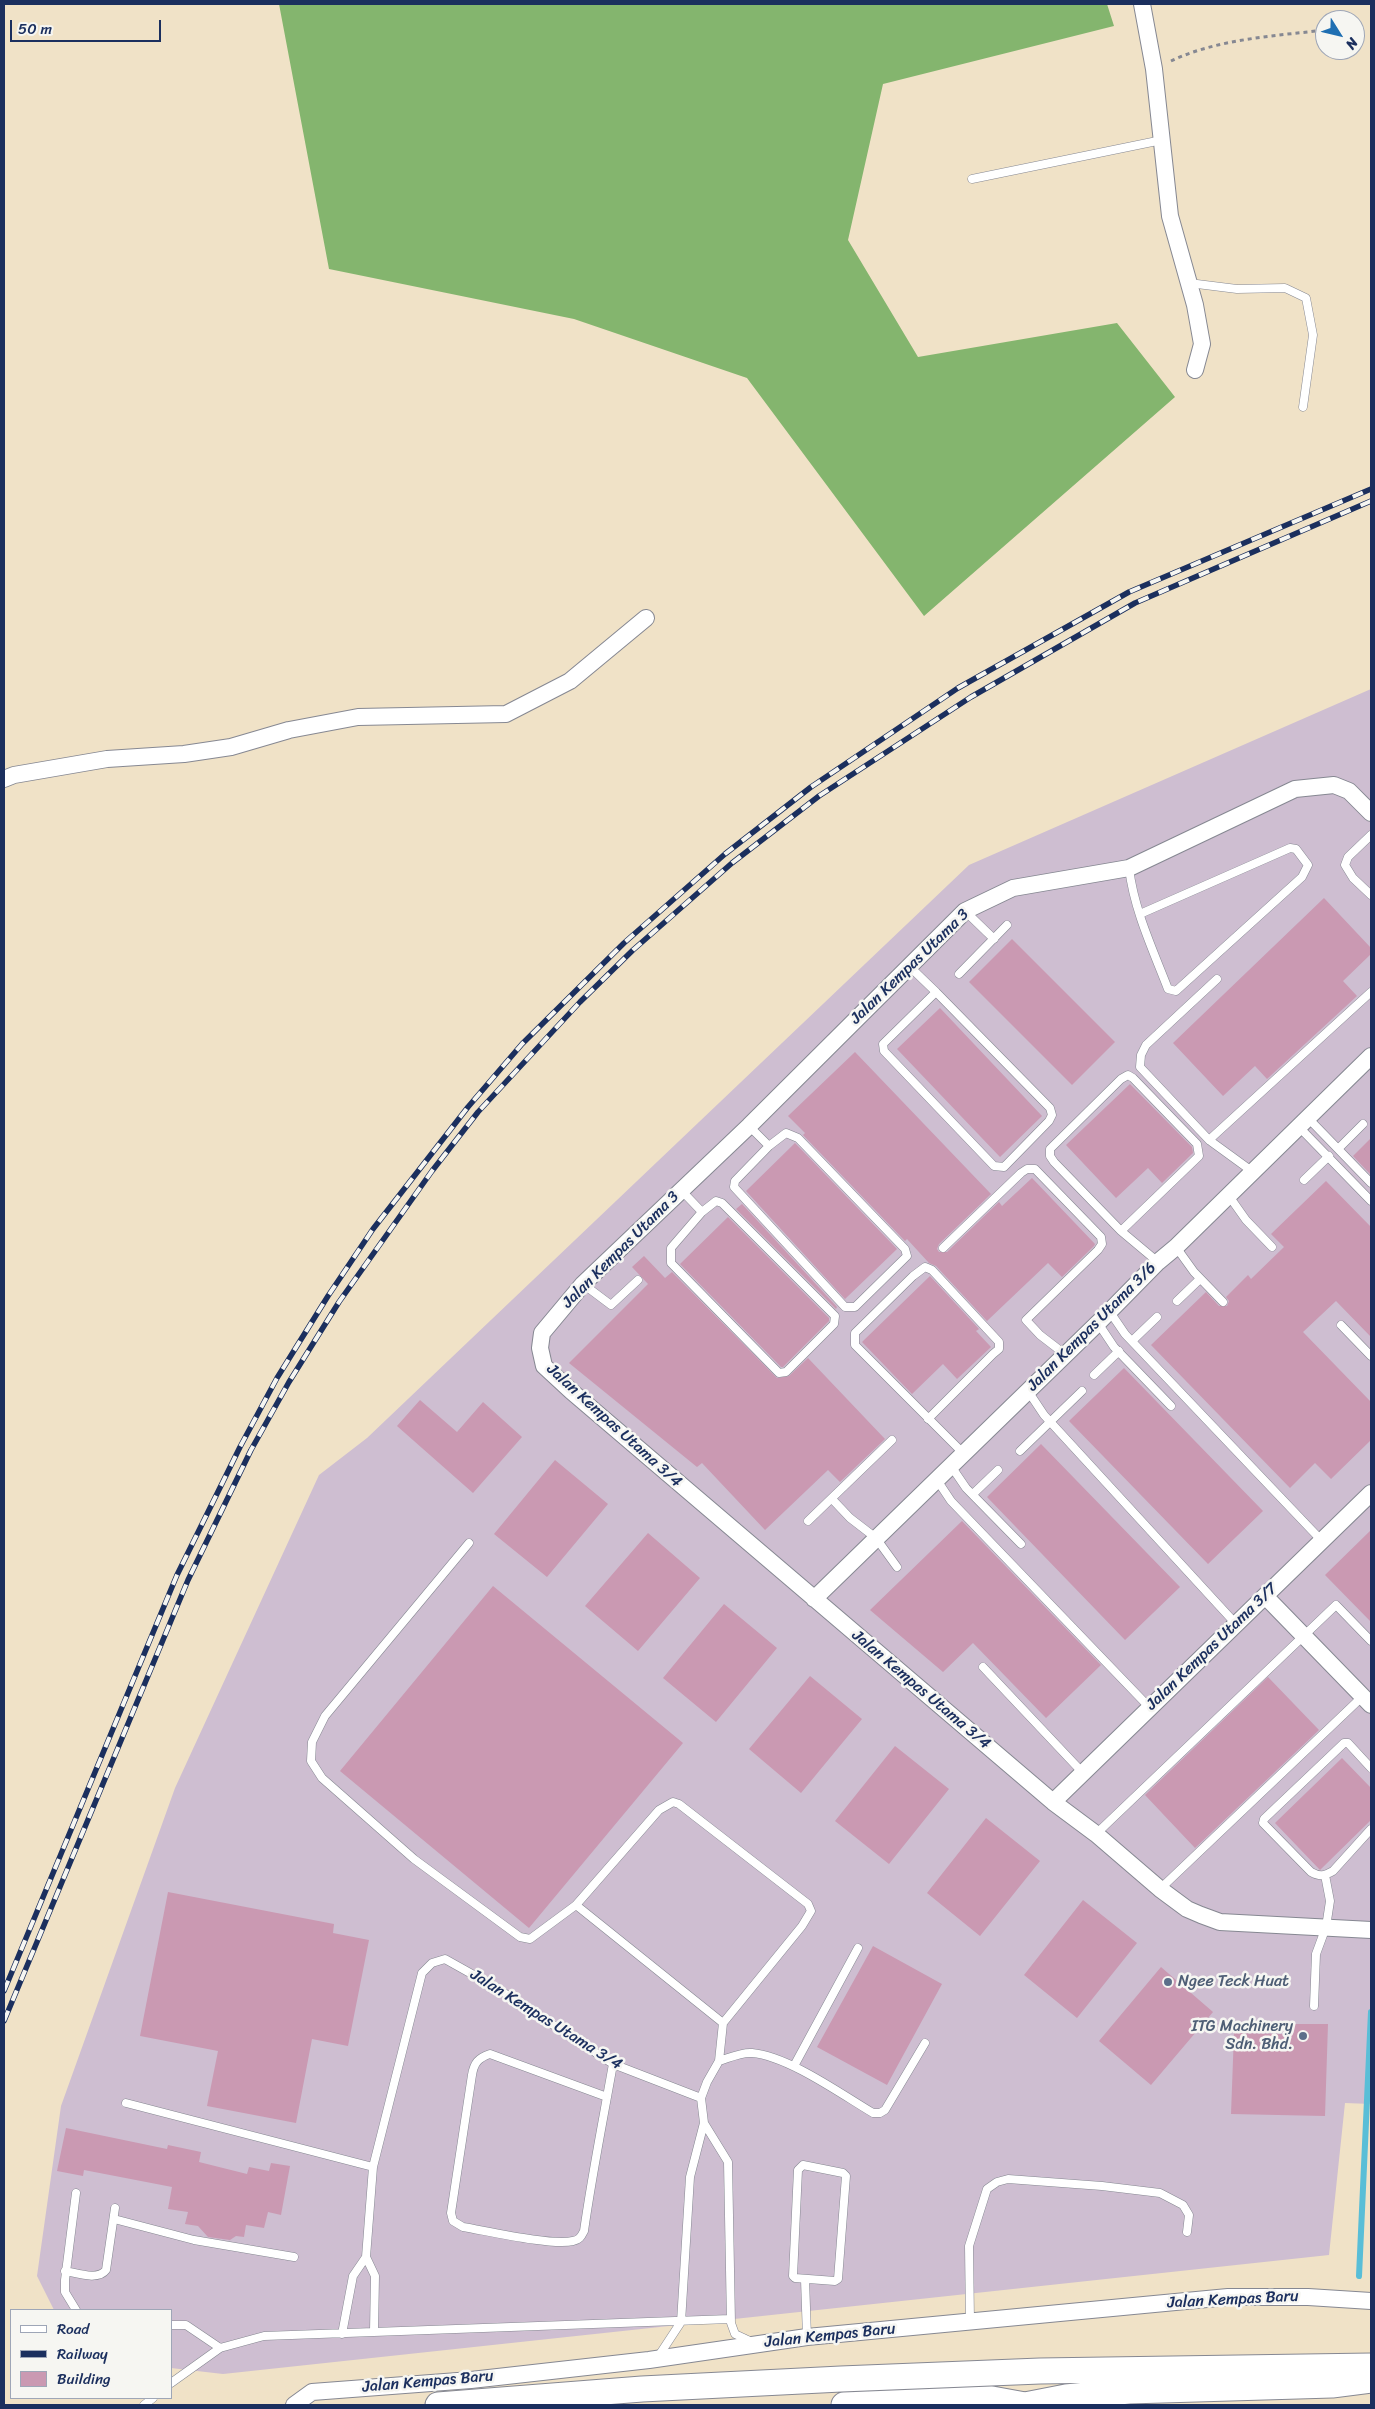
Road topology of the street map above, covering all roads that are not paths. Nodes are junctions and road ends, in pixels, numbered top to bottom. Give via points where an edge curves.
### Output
1 (1142, 4) edge
2 (1162, 140) junction
3 (972, 179) dead end
4 (1189, 283) junction
5 (1195, 370) dead end
6 (1303, 408) dead end
7 (646, 618) dead end
8 (4, 778) edge
9 (1371, 813) edge
10 (1371, 835) edge
11 (1129, 868) junction
12 (1371, 895) edge
13 (966, 911) junction
14 (1140, 914) junction
15 (1007, 926) dead end
16 (994, 939) junction
17 (910, 967) junction
18 (959, 974) dead end
19 (1217, 979) dead end
20 (936, 992) junction
21 (1371, 992) edge
22 (1371, 1056) edge
23 (1304, 1123) junction
24 (1363, 1124) dead end
25 (749, 1126) junction
26 (1209, 1140) junction
27 (770, 1146) junction
28 (1338, 1149) junction
29 (1328, 1156) junction
30 (1253, 1172) junction
31 (1304, 1180) dead end
32 (1371, 1183) edge
33 (681, 1190) junction
34 (1229, 1196) junction
35 (1371, 1201) edge
36 (702, 1212) junction
37 (1121, 1231) junction
38 (1176, 1247) junction
39 (1272, 1247) dead end
40 (943, 1248) dead end
41 (1158, 1262) junction
42 (1200, 1279) junction
43 (638, 1280) dead end
44 (583, 1284) junction
45 (1177, 1301) dead end
46 (1223, 1302) dead end
47 (1157, 1317) dead end
48 (1104, 1318) junction
49 (1341, 1325) dead end
50 (542, 1333) joint
51 (1132, 1341) junction
52 (1119, 1351) junction
53 (1066, 1354) junction
54 (1371, 1356) edge
55 (1094, 1375) dead end
56 (1028, 1391) junction
57 (1082, 1391) dead end
58 (1172, 1406) dead end
59 (928, 1419) junction
60 (1050, 1422) junction
61 (892, 1440) dead end
62 (1020, 1451) dead end
63 (964, 1454) junction
64 (951, 1466) junction
65 (998, 1470) dead end
66 (937, 1480) junction
67 (1371, 1493) edge
68 (973, 1494) junction
69 (832, 1499) junction
70 (808, 1521) dead end
71 (876, 1538) junction
72 (1322, 1540) junction
73 (469, 1542) dead end
74 (1021, 1544) dead end
75 (897, 1567) dead end
76 (1265, 1596) junction
77 (814, 1599) junction
78 (1236, 1624) junction
79 (1305, 1636) junction
80 (1371, 1641) edge
81 (983, 1667) dead end
82 (1367, 1701) edge
83 (1150, 1708) junction
84 (1371, 1768) edge
85 (1083, 1773) junction
86 (1053, 1802) junction
87 (1371, 1829) edge
88 (1096, 1834) junction
89 (1325, 1875) junction
90 (1160, 1889) junction
91 (576, 1906) junction
92 (1326, 1927) junction
93 (1371, 1930) edge
94 (858, 1948) dead end
95 (1314, 2006) dead end
96 (723, 2023) junction
97 (925, 2043) dead end
98 (719, 2062) junction
99 (613, 2064) junction
100 (794, 2066) junction
101 (607, 2097) junction
102 (701, 2098) junction
103 (126, 2103) dead end
104 (704, 2123) junction
105 (372, 2168) junction
106 (76, 2193) dead end
107 (115, 2208) dead end
108 (114, 2219) junction
109 (1188, 2232) dead end
110 (294, 2257) dead end
111 (366, 2257) junction
112 (65, 2270) junction
113 (805, 2279) junction
114 (1371, 2301) edge
115 (75, 2309) edge
116 (730, 2319) junction
117 (970, 2321) junction
118 (682, 2322) junction
119 (172, 2325) edge
120 (374, 2331) junction
121 (342, 2334) junction
122 (806, 2338) junction
123 (768, 2343) junction
124 (220, 2348) junction
125 (649, 2360) junction
126 (1371, 2366) edge
127 (1371, 2380) edge
128 (172, 2382) edge
129 (642, 2389) junction
130 (294, 2405) edge
131 (438, 2405) edge
132 (677, 2405) edge
133 (844, 2405) edge
134 (1025, 2405) edge

1 - 2 street
2 - 3 lane
2 - 4 street via 1170,216
4 - 5 street via 1202,344
4 - 6 lane via 1237,289 1285,288 1306,298 1313,335
7 - 8 street via 570,681 506,714 358,717 289,730 230,747 184,754 107,759
9 - 11 street, Jalan Kempas Utama 3 via 1349,791 1334,785 1295,789
10 - 12 lane via 1348,857 1345,865
11 - 13 street, Jalan Kempas Utama 3 via 1013,888
11 - 14 lane
13 - 16 lane
13 - 17 street, Jalan Kempas Utama 3
14 - 14 lane via 1168,989 1176,991 1302,877 1308,865 1296,849 1290,848
15 - 16 lane
16 - 18 lane
17 - 20 lane
17 - 25 street, Jalan Kempas Utama 3
19 - 26 lane via 1146,1045 1140,1067
20 - 20 lane via 883,1044 884,1051 994,1166 1004,1167 1049,1121 1052,1115 1050,1108
21 - 26 lane
22 - 23 street, Jalan Kempas Utama 3/6
23 - 28 lane
23 - 29 lane
23 - 30 street, Jalan Kempas Utama 3/6
24 - 28 lane
25 - 27 lane
25 - 33 street, Jalan Kempas Utama 3
26 - 30 lane
27 - 27 lane via 735,1181 734,1187 844,1307 855,1307 907,1256 905,1249 798,1138 786,1133
28 - 32 lane
29 - 31 lane
29 - 35 lane
30 - 34 street, Jalan Kempas Utama 3/6
33 - 36 lane
33 - 44 street, Jalan Kempas Utama 3
34 - 38 street, Jalan Kempas Utama 3/6
34 - 39 lane
36 - 36 lane via 671,1248 671,1263 779,1373 786,1372 834,1324 836,1316 722,1203 716,1201
37 - 37 lane via 1054,1162 1050,1148 1128,1075 1197,1144 1199,1156
37 - 41 lane
38 - 41 street, Jalan Kempas Utama 3/6
38 - 42 lane
40 - 53 lane via 1020,1173 1035,1169 1101,1237 1102,1244 1098,1250 1026,1320
41 - 48 street, Jalan Kempas Utama 3/6
42 - 45 lane
42 - 46 lane
43 - 44 lane via 611,1305
44 - 50 street, Jalan Kempas Utama 3
47 - 51 lane
48 - 51 lane
48 - 52 lane
48 - 53 street, Jalan Kempas Utama 3/6
49 - 54 lane
50 - 77 street, Jalan Kempas Utama 3/4 via 540,1348 544,1366
51 - 72 lane
52 - 55 lane
52 - 58 lane
53 - 56 street, Jalan Kempas Utama 3/6
56 - 60 lane
56 - 63 street, Jalan Kempas Utama 3/6
57 - 60 lane
59 - 59 lane via 855,1345 853,1339 855,1333 925,1267 932,1270 999,1342 993,1354
59 - 63 lane
60 - 62 lane
60 - 78 lane
61 - 69 lane
63 - 64 street, Jalan Kempas Utama 3/6
64 - 66 street, Jalan Kempas Utama 3/6
64 - 68 lane
65 - 68 lane
66 - 71 street, Jalan Kempas Utama 3/6
66 - 83 lane via 951,1501
67 - 72 street, Jalan Kempas Utama 3/7
68 - 74 lane
69 - 70 lane
69 - 71 lane
71 - 75 lane
71 - 77 street, Jalan Kempas Utama 3/6
72 - 76 street, Jalan Kempas Utama 3/7
73 - 91 lane via 325,1716 312,1742 311,1761 322,1778 414,1858 520,1936 530,1939
76 - 78 street, Jalan Kempas Utama 3/7
76 - 79 street
77 - 86 street, Jalan Kempas Utama 3/4
78 - 83 street, Jalan Kempas Utama 3/7
79 - 80 lane via 1336,1605
79 - 82 street
79 - 88 lane
81 - 85 lane
82 - 90 lane
83 - 85 street, Jalan Kempas Utama 3/7
84 - 89 lane via 1344,1742 1264,1819 1263,1823 1311,1872
85 - 86 street, Jalan Kempas Utama 3/7
86 - 88 street, Jalan Kempas Utama 3/4
87 - 89 lane via 1333,1871
88 - 90 street, Jalan Kempas Utama 3/4
89 - 92 lane via 1330,1901
90 - 92 street, Jalan Kempas Utama 3/4 via 1187,1909 1220,1922
91 - 96 lane
91 - 96 lane via 659,1810 673,1802 808,1904 811,1911 807,1919
92 - 93 street, Jalan Kempas Utama 3/4
92 - 95 lane via 1316,1954
94 - 100 lane
96 - 98 lane
97 - 100 lane via 885,2110 880,2113 873,2113
98 - 100 lane via 750,2052
98 - 102 lane
99 - 101 lane
99 - 102 lane, Jalan Kempas Utama 3/4
99 - 105 lane, Jalan Kempas Utama 3/4 via 495,1987 445,1959 432,1963 422,1973
101 - 101 lane via 584,2231 580,2238 572,2242 549,2241 463,2227 453,2221 451,2213 472,2075 474,2064 482,2057 490,2054
102 - 104 lane
103 - 105 lane
104 - 116 lane via 728,2162
104 - 118 lane via 690,2176
105 - 111 lane
106 - 112 lane
107 - 108 lane
108 - 110 lane via 194,2240
108 - 112 lane via 103,2274 97,2276
109 - 117 lane via 1189,2215 1183,2205 1160,2193 1008,2179 997,2182 987,2189 969,2246
111 - 120 lane via 375,2276
111 - 121 lane via 353,2276
112 - 115 lane via 65,2292
113 - 113 lane via 792,2274 798,2170 803,2164 846,2176 838,2278 835,2281
113 - 122 lane
114 - 117 street, Jalan Kempas Baru via 1308,2296 1228,2298
116 - 118 lane
116 - 123 lane via 735,2334 744,2340
117 - 122 street, Jalan Kempas Baru
118 - 120 lane
118 - 125 lane via 657,2359
119 - 124 lane via 191,2327
120 - 121 lane
121 - 124 lane via 264,2336
122 - 123 street, Jalan Kempas Baru
123 - 125 street, Jalan Kempas Baru
124 - 128 lane
125 - 130 street, Jalan Kempas Baru via 471,2380 312,2392
126 - 129 main road, Jalan Kempas Baru via 1040,2371
127 - 134 main road via 1332,2385 1130,2391 1066,2397
129 - 131 main road, Jalan Kempas Baru
129 - 132 main road
133 - 134 main road via 992,2399

